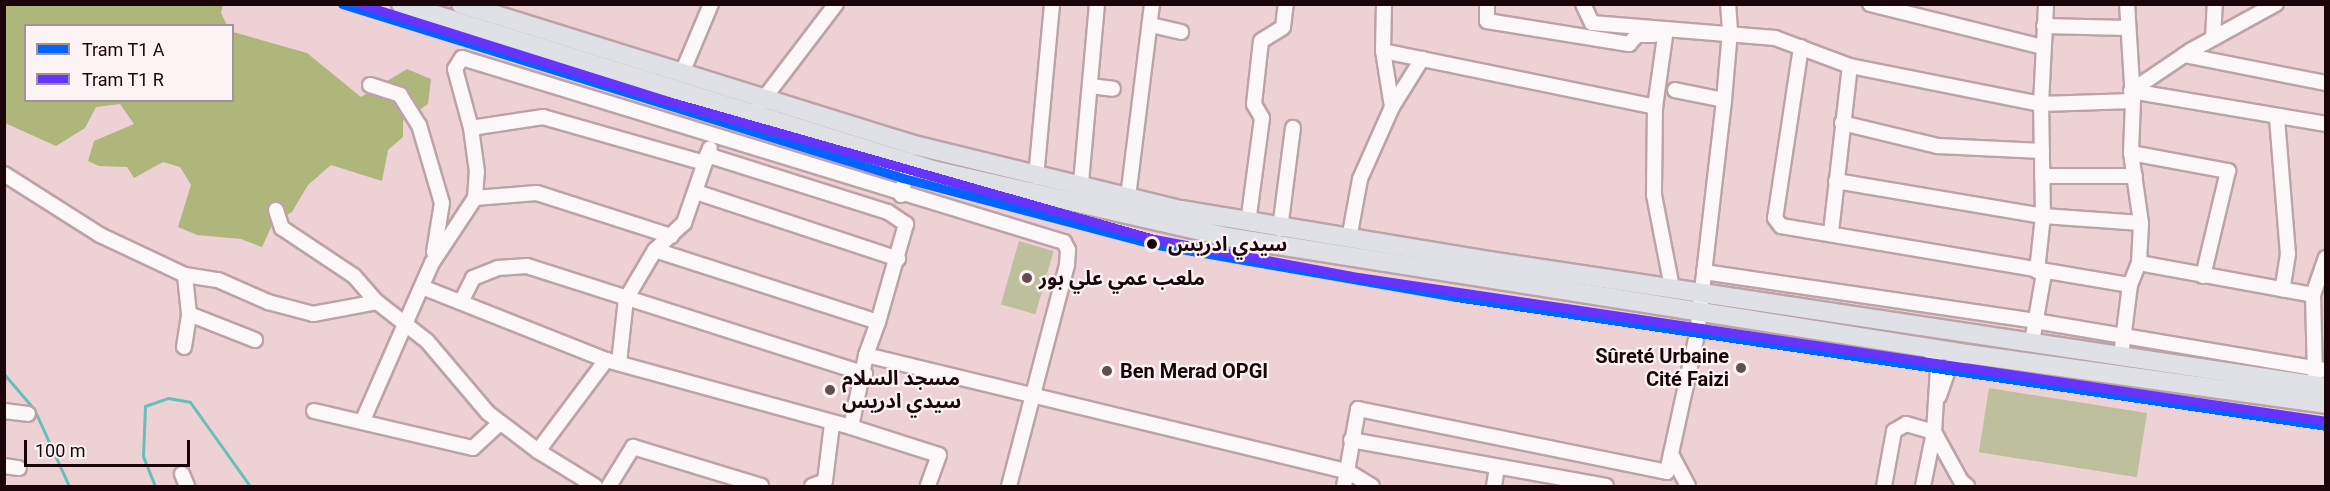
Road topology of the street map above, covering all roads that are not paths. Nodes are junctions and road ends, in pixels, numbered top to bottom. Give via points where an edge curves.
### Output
1 (401, 4) edge
2 (461, 4) edge
3 (711, 4) edge
4 (836, 4) edge
5 (1052, 4) edge
6 (1097, 4) edge
7 (1152, 4) edge
8 (1286, 4) edge
9 (1384, 4) edge
10 (1487, 4) edge
11 (1583, 4) edge
12 (1728, 4) edge
13 (1870, 4) edge
14 (2046, 4) edge
15 (2127, 4) edge
16 (2215, 4) edge
17 (2276, 4) edge
18 (498, 10) edge
19 (1151, 25) junction
20 (2044, 26) junction
21 (2128, 28) junction
22 (1730, 31) junction
23 (1181, 32) dead end
24 (1665, 32) junction
25 (2213, 38) junction
26 (1801, 47) junction
27 (2043, 47) junction
28 (1383, 51) junction
29 (2184, 55) junction
30 (1422, 59) junction
31 (1850, 66) junction
32 (682, 73) junction
33 (2325, 83) edge
34 (370, 85) dead end
35 (1090, 86) junction
36 (1113, 89) dead end
37 (1675, 90) dead end
38 (2132, 96) junction
39 (764, 98) junction
40 (1724, 100) junction
41 (2041, 104) junction
42 (1655, 106) junction
43 (1392, 107) junction
44 (754, 114) junction
45 (2277, 118) junction
46 (1842, 123) junction
47 (2325, 124) edge
48 (471, 128) junction
49 (1293, 128) dead end
50 (715, 138) junction
51 (2042, 151) junction
52 (2131, 153) junction
53 (706, 159) junction
54 (909, 162) junction
55 (4, 174) edge
56 (2042, 176) junction
57 (2135, 176) junction
58 (1036, 177) junction
59 (1836, 181) junction
60 (1082, 187) junction
61 (696, 192) junction
62 (898, 194) junction
63 (1128, 197) junction
64 (476, 198) junction
65 (1078, 206) junction
66 (276, 210) dead end
67 (888, 212) junction
68 (2043, 216) junction
69 (1248, 223) junction
70 (2140, 223) junction
71 (1280, 229) junction
72 (1831, 232) junction
73 (671, 236) junction
74 (1349, 239) junction
75 (655, 250) junction
76 (2325, 258) edge
77 (898, 259) junction
78 (432, 263) junction
79 (2139, 263) junction
80 (2040, 272) junction
81 (1704, 273) junction
82 (185, 275) junction
83 (2203, 276) junction
84 (2130, 285) junction
85 (422, 287) junction
86 (1672, 288) junction
87 (2282, 290) junction
88 (2313, 296) junction
89 (626, 299) junction
90 (377, 302) junction
91 (460, 302) junction
92 (1699, 302) junction
93 (189, 314) junction
94 (2035, 321) junction
95 (878, 322) junction
96 (406, 324) junction
97 (2125, 335) junction
98 (255, 340) dead end
99 (2032, 342) junction
100 (184, 347) dead end
101 (1928, 347) junction
102 (1967, 354) junction
103 (866, 355) junction
104 (2121, 356) junction
105 (613, 361) junction
106 (1942, 372) junction
107 (865, 374) junction
108 (2317, 387) edge
109 (1036, 393) junction
110 (4, 411) edge
111 (314, 411) dead end
112 (28, 414) dead end
113 (363, 420) junction
114 (500, 423) junction
115 (832, 424) junction
116 (852, 427) junction
117 (1934, 432) junction
118 (1351, 440) junction
119 (1931, 446) junction
120 (1945, 450) junction
121 (538, 452) junction
122 (1671, 454) junction
123 (4, 466) edge
124 (19, 468) dead end
125 (1497, 468) junction
126 (1347, 471) junction
127 (596, 486) edge
128 (609, 486) edge
129 (761, 486) edge
130 (812, 486) edge
131 (928, 486) edge
132 (1009, 486) edge
133 (1344, 486) edge
134 (1373, 486) edge
135 (1494, 486) edge
136 (1606, 486) edge
137 (1688, 486) edge
138 (1884, 486) edge
139 (1923, 486) edge
140 (1968, 486) edge

1 - 44 main road
2 - 18 main road
3 - 32 street
4 - 39 street
5 - 58 street
6 - 35 street
7 - 19 street
8 - 69 street via 1283,27 1261,41 1254,104 1262,118
9 - 28 street
10 - 24 street via 1487,21 1629,44 1637,34
11 - 24 street via 1592,23
12 - 22 street
13 - 27 street
14 - 20 street
15 - 21 street
16 - 25 street
17 - 25 street
18 - 32 main road
19 - 23 street
19 - 63 street
20 - 21 street
20 - 27 street
21 - 38 street
22 - 24 street
22 - 26 street via 1775,38
22 - 40 street
24 - 42 street
25 - 29 street
26 - 31 street
26 - 72 street via 1775,218 1781,226
27 - 41 street
28 - 30 street
28 - 43 street
29 - 33 street
29 - 38 street
30 - 42 street
30 - 43 street
31 - 41 street
31 - 46 street
32 - 39 main road
34 - 78 street via 400,95 419,125 442,202
35 - 36 street
35 - 60 street
37 - 40 street
38 - 41 street
38 - 45 street
38 - 52 street
39 - 44 street
39 - 58 main road via 914,145
40 - 81 street
41 - 51 street
42 - 86 street via 1654,195
43 - 74 street via 1360,179
44 - 54 main road
45 - 47 street
45 - 87 street via 2288,255
46 - 51 street via 1938,146
46 - 59 street
48 - 50 street via 455,69 462,58
48 - 53 street via 543,117
48 - 64 street
49 - 71 street
50 - 53 street
50 - 62 street
51 - 56 street
52 - 57 street
52 - 83 street via 2228,171
53 - 61 street
53 - 67 street
54 - 62 street
54 - 65 main road
55 - 82 street via 100,235
56 - 57 street
56 - 68 street
57 - 70 street
58 - 60 main road
59 - 68 street
59 - 72 street
60 - 63 main road
60 - 65 street
61 - 73 street via 684,223
61 - 77 street
62 - 67 street
62 - 109 street via 1055,238 1068,250
63 - 69 main road
64 - 73 street via 537,193
64 - 78 street
65 - 92 main road via 1318,253
66 - 90 street via 282,228 354,276
67 - 77 street via 906,224
68 - 70 street
68 - 80 street
69 - 71 main road
70 - 79 street
71 - 74 main road
72 - 80 street
73 - 75 street
74 - 86 main road
75 - 89 street
75 - 95 street
76 - 88 street
77 - 95 street
78 - 85 street
79 - 83 street
79 - 84 street
80 - 84 street
80 - 94 street
81 - 92 street
81 - 94 street
82 - 90 street via 218,280 268,302 314,314
82 - 93 street
83 - 87 street
84 - 97 street
85 - 91 street
85 - 96 street
86 - 92 main road
87 - 88 street
88 - 108 street
89 - 91 street via 526,266 498,268 473,278
89 - 105 street
89 - 107 street
90 - 96 street
91 - 105 street
92 - 99 main road
92 - 101 main road
92 - 122 street via 1697,334
93 - 98 street
93 - 100 street
94 - 97 street
94 - 99 street
95 - 103 street
96 - 113 street
96 - 114 street via 427,341
97 - 104 street
97 - 108 street via 2267,357
99 - 104 main road
101 - 102 main road
101 - 106 street
102 - 106 street
102 - 108 main road
103 - 107 street
103 - 109 street
104 - 108 main road
105 - 115 street
105 - 121 street
106 - 117 street via 1935,399
107 - 116 street
109 - 126 street
109 - 132 street
110 - 112 street
111 - 113 street
113 - 114 street via 473,448
114 - 121 street
115 - 116 street
115 - 130 street via 825,481
116 - 131 street via 939,455
117 - 119 street
117 - 120 street
117 - 138 street via 1906,424 1897,427
118 - 122 street via 1358,409 1667,472
118 - 125 street
118 - 126 street
119 - 120 street
119 - 139 street
120 - 140 street via 1960,481
121 - 127 street
122 - 137 street
123 - 124 street
125 - 135 street
125 - 136 street
126 - 133 street
126 - 134 street
128 - 129 street via 633,447

